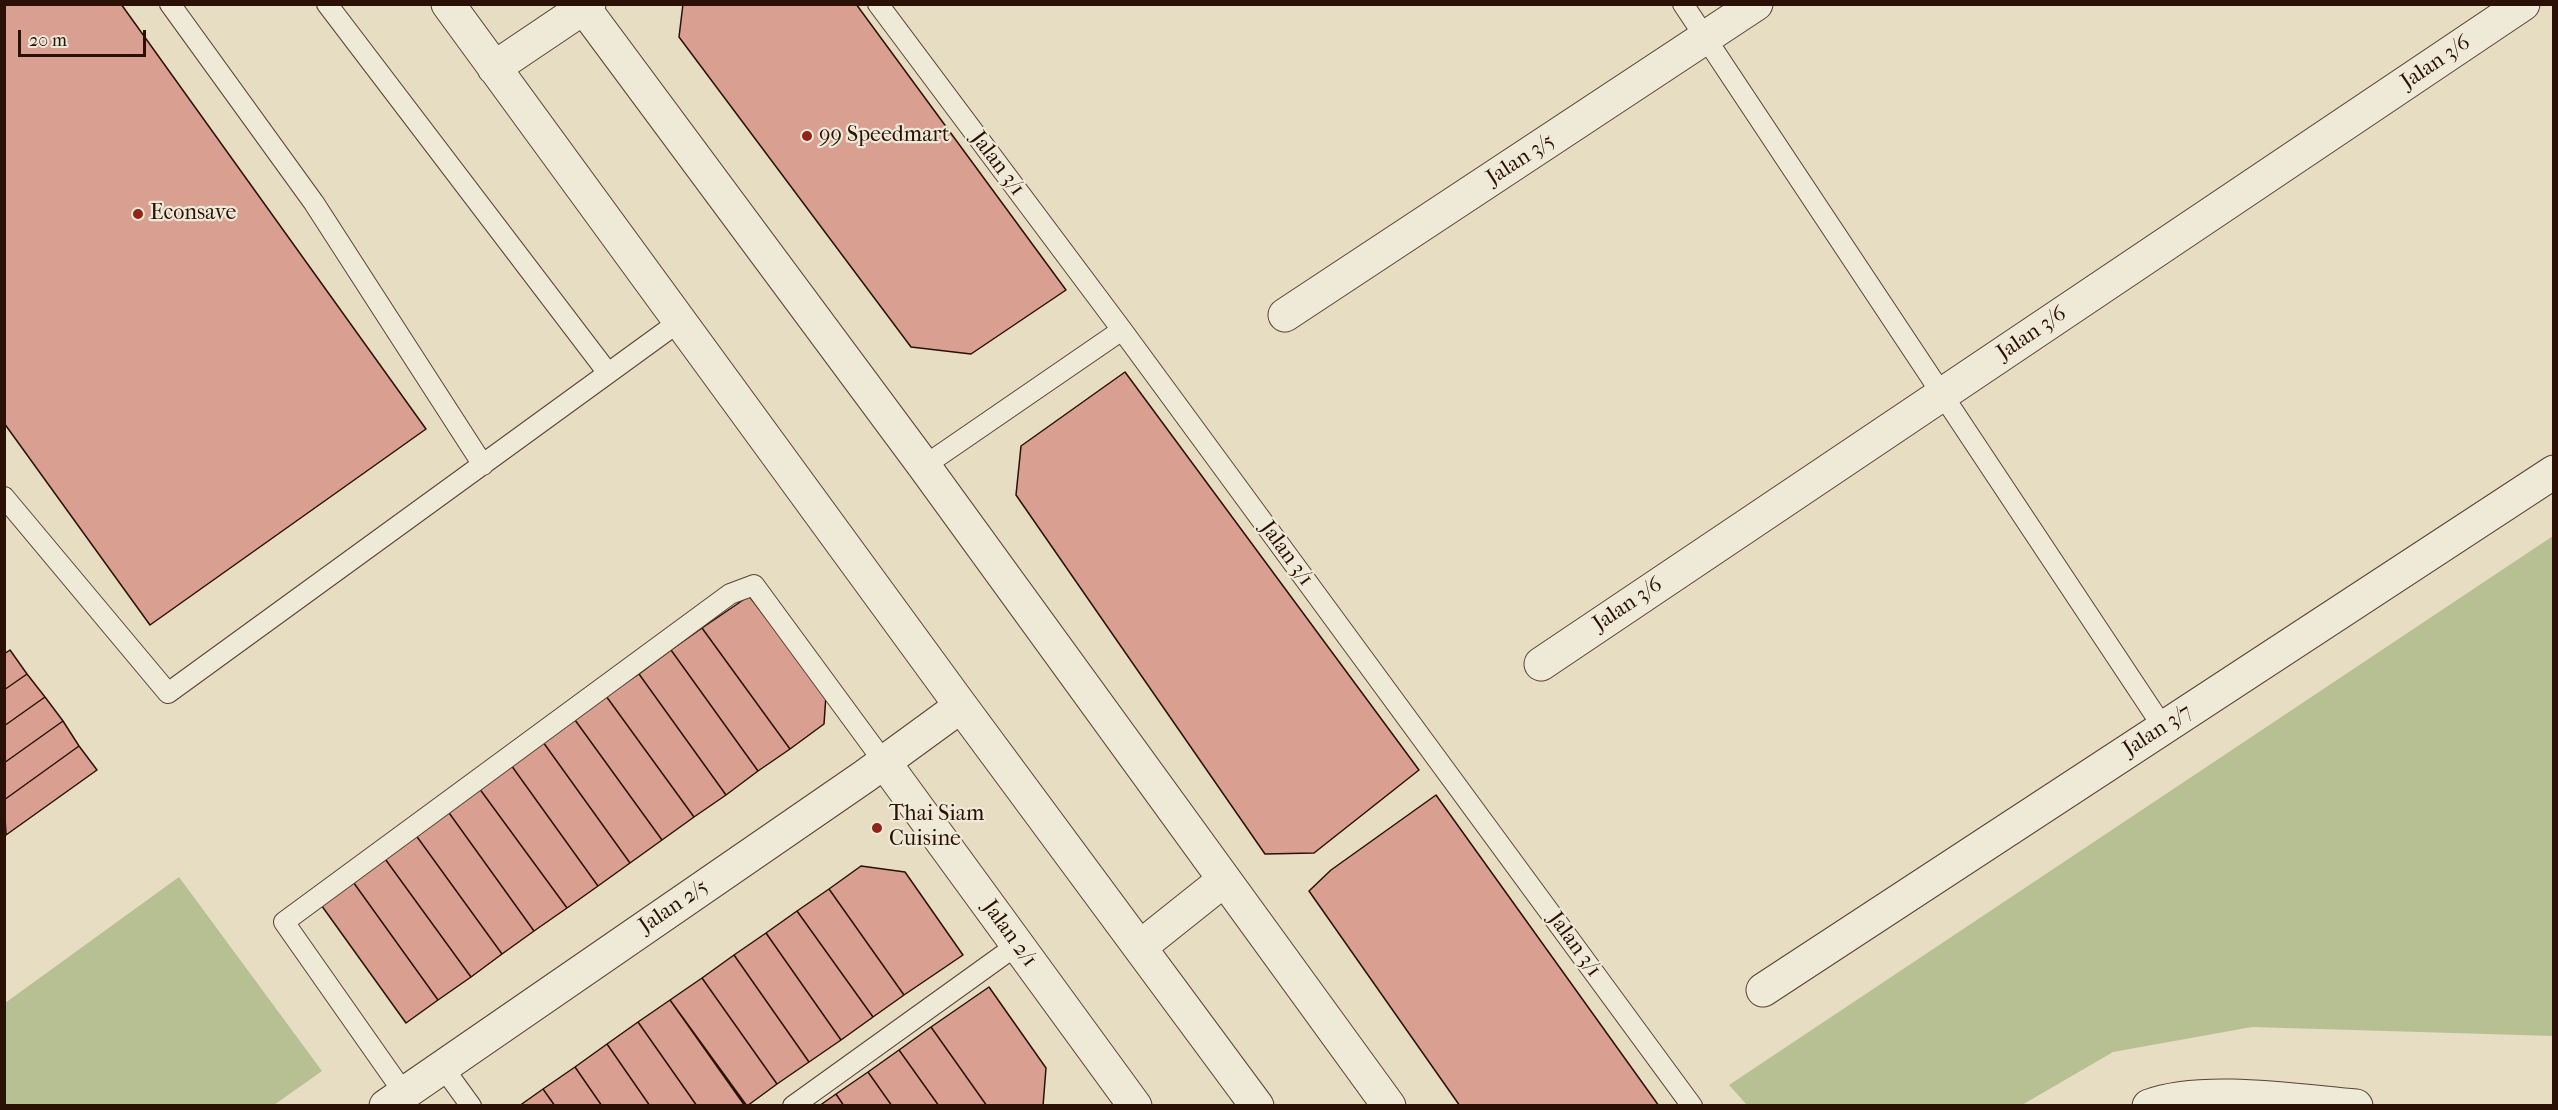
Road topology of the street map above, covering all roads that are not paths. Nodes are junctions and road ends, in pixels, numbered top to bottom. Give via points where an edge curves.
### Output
1 (170, 4) edge
2 (327, 4) edge
3 (448, 4) edge
4 (878, 4) edge
5 (1683, 4) edge
6 (1756, 4) edge
7 (2523, 4) edge
8 (585, 6) edge
9 (1706, 38) junction
10 (494, 68) junction
11 (1285, 315) dead end
12 (680, 321) junction
13 (1122, 330) junction
14 (608, 374) junction
15 (1942, 394) junction
16 (483, 465) junction
17 (924, 466) junction
18 (2553, 472) edge
19 (4, 497) edge
20 (1541, 664) dead end
21 (961, 706) junction
22 (2163, 727) junction
23 (884, 762) junction
24 (1224, 880) junction
25 (1017, 945) junction
26 (1140, 947) junction
27 (1763, 990) dead end
28 (442, 1066) junction
29 (395, 1099) edge
30 (471, 1106) edge
31 (793, 1106) edge
32 (1135, 1106) edge
33 (1257, 1106) edge
34 (1389, 1106) edge
35 (1692, 1106) edge
36 (2149, 1106) edge
37 (2356, 1106) edge

1 - 16 lane via 314,203
2 - 14 lane
3 - 10 street
4 - 13 lane, Jalan 3/1
5 - 9 lane
6 - 9 street, Jalan 3/5
7 - 15 street, Jalan 3/6
8 - 10 street
8 - 17 street
9 - 11 street, Jalan 3/5
9 - 15 lane
10 - 12 street
12 - 14 lane
12 - 21 street
13 - 17 lane
13 - 35 lane, Jalan 3/1
14 - 16 lane
15 - 20 street, Jalan 3/6
15 - 22 lane
16 - 19 lane via 168,693
17 - 24 street
18 - 22 street, Jalan 3/7
21 - 23 street, Jalan 2/5
21 - 26 street
22 - 27 street, Jalan 3/7
23 - 25 street, Jalan 2/1
23 - 28 street, Jalan 2/5
23 - 29 lane via 754,585 729,594 284,922
24 - 26 street
24 - 34 street
25 - 31 lane
25 - 32 street, Jalan 2/1
26 - 33 street
28 - 29 street, Jalan 2/5
28 - 30 lane
36 - 37 street via 2218,1096

